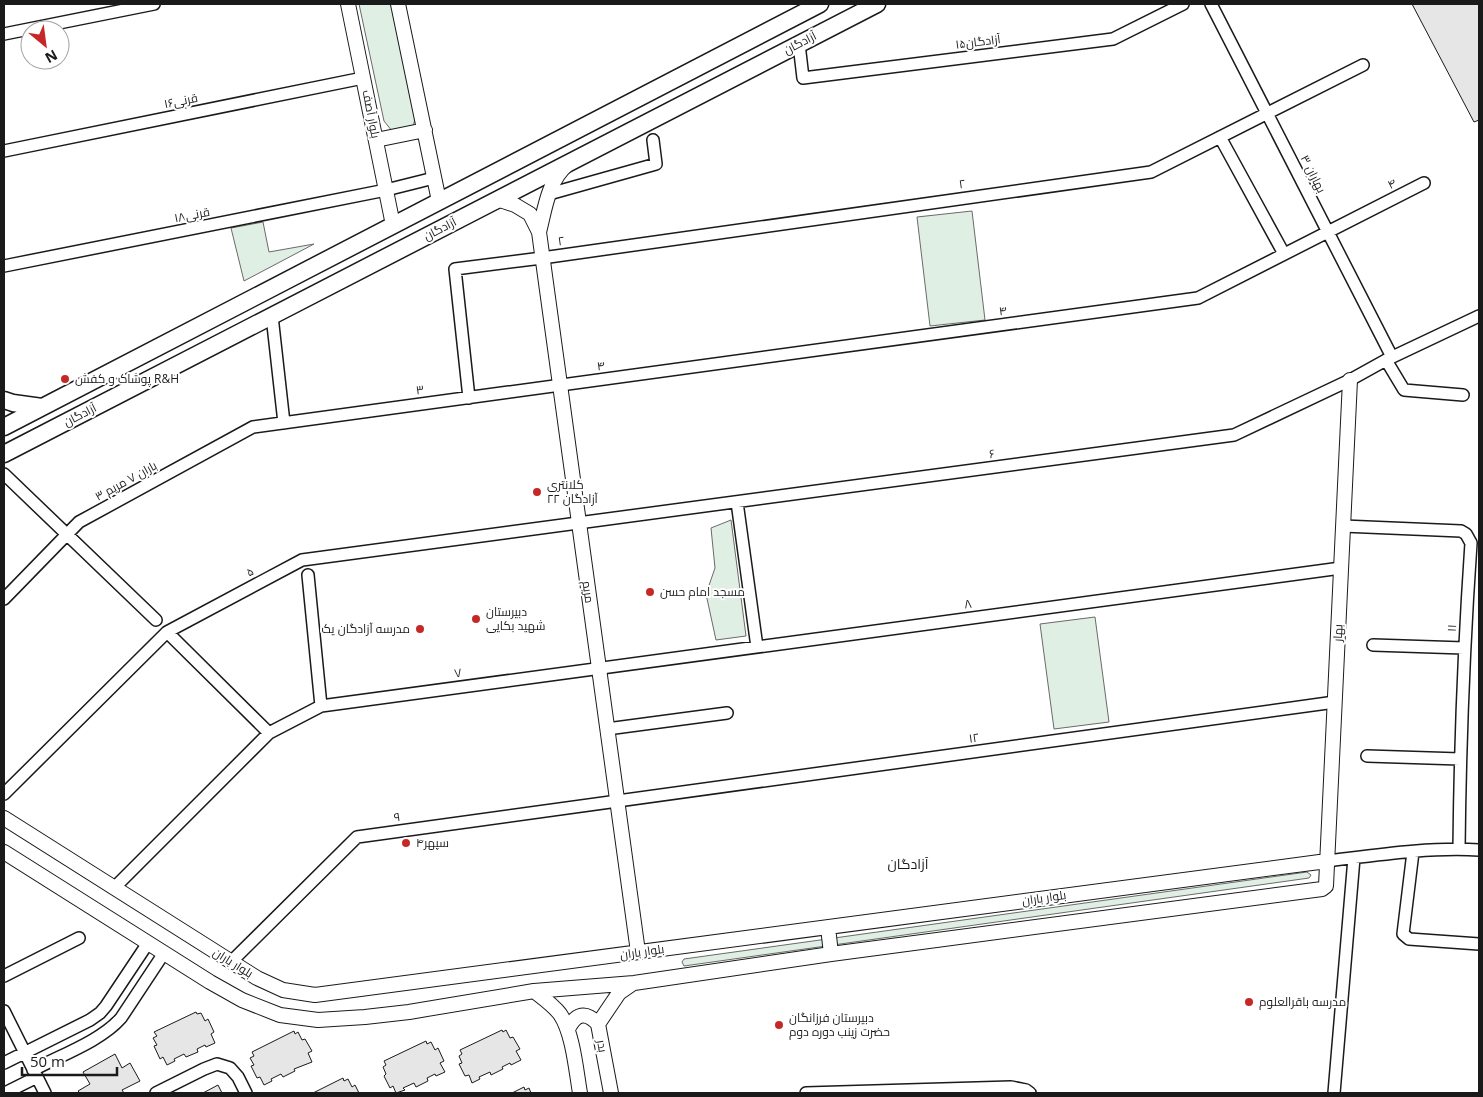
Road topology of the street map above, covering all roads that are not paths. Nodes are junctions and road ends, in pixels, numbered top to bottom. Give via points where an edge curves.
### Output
1 (154, 4) edge
2 (348, 4) edge
3 (398, 4) edge
4 (820, 4) edge
5 (877, 4) edge
6 (1183, 4) edge
7 (1210, 4) edge
8 (4, 34) edge
9 (799, 44) junction
10 (1363, 65) dead end
11 (364, 78) junction
12 (1267, 113) junction
13 (425, 130) junction
14 (1220, 137) junction
15 (376, 140) junction
16 (653, 140) dead end
17 (4, 151) edge
18 (573, 160) junction
19 (434, 178) junction
20 (1424, 183) dead end
21 (386, 190) junction
22 (549, 194) junction
23 (439, 201) junction
24 (485, 206) junction
25 (393, 225) junction
26 (539, 232) junction
27 (1328, 232) junction
28 (1284, 254) junction
29 (542, 258) junction
30 (4, 266) edge
31 (272, 316) junction
32 (1479, 316) edge
33 (1389, 358) junction
34 (1350, 380) junction
35 (560, 386) junction
36 (1463, 395) dead end
37 (469, 398) junction
38 (4, 400) edge
39 (42, 407) junction
40 (284, 422) junction
41 (4, 427) edge
42 (4, 454) edge
43 (4, 474) edge
44 (736, 502) junction
45 (579, 523) junction
46 (1343, 526) junction
47 (68, 534) junction
48 (1341, 568) junction
49 (308, 575) dead end
50 (4, 599) edge
51 (1467, 604) junction
52 (1479, 605) edge
53 (156, 620) dead end
54 (167, 632) junction
55 (1373, 644) dead end
56 (757, 646) junction
57 (1464, 648) junction
58 (599, 668) junction
59 (1335, 702) junction
60 (321, 706) junction
61 (727, 713) dead end
62 (607, 729) junction
63 (269, 734) junction
64 (1367, 756) dead end
65 (1460, 759) junction
66 (4, 794) edge
67 (617, 800) junction
68 (4, 818) edge
69 (1459, 849) junction
70 (1479, 850) edge
71 (4, 852) edge
72 (1413, 852) junction
73 (1354, 858) junction
74 (1327, 861) junction
75 (114, 888) junction
76 (828, 927) junction
77 (79, 938) dead end
78 (148, 943) junction
79 (1479, 944) edge
80 (638, 952) junction
81 (164, 953) junction
82 (831, 954) junction
83 (231, 962) junction
84 (4, 976) edge
85 (634, 983) junction
86 (534, 992) junction
87 (4, 1011) edge
88 (598, 1024) junction
89 (568, 1029) junction
90 (25, 1052) junction
91 (4, 1063) edge
92 (35, 1073) junction
93 (906, 1092) edge
94 (5, 1093) edge
95 (45, 1093) edge
96 (156, 1093) edge
97 (246, 1093) edge
98 (580, 1093) edge
99 (610, 1093) edge
100 (806, 1093) edge
101 (833, 1093) edge
102 (1030, 1093) edge
103 (1334, 1093) edge

1 - 8 street
2 - 11 street, بلوار آصف
3 - 13 street
4 - 23 main road, آزادگان
5 - 9 main road, آزادگان
6 - 9 street, آزادگان۱۵ via 1112,39 803,78
7 - 12 street, بهاران ۳
9 - 18 main road, آزادگان
10 - 12 street, ۲
11 - 15 street, بلوار آصف
11 - 17 street, قرنی۱۶
12 - 14 street, ۲
12 - 27 street, بهاران ۳
13 - 15 street
13 - 19 street
14 - 28 street
14 - 29 street, ۲ via 1151,172
15 - 21 street, بلوار آصف
16 - 22 street via 656,164
18 - 22 street via 560,171
18 - 24 main road, آزادگان
19 - 21 street, قرنی۱۸
19 - 23 street
20 - 27 street, ۴
21 - 25 street, بلوار آصف
21 - 30 street, قرنی۱۸
22 - 26 street
23 - 25 main road, آزادگان
24 - 26 street via 500,200 515,205 530,214
24 - 31 main road, آزادگان
25 - 39 main road, آزادگان
26 - 29 street, مریم
27 - 28 street, ۴
27 - 33 street, بهاران ۳
28 - 35 street, ۴ via 1198,298
29 - 35 street, مریم
29 - 37 street, ۲ via 455,269
31 - 40 street
31 - 42 main road, آزادگان
32 - 33 street, ۶
33 - 34 street, ۶
33 - 36 street, بهاران ۳ via 1404,390
34 - 44 street, ۶ via 1234,435
34 - 46 street, بهار
35 - 37 street, ۳
35 - 45 street, مریم
37 - 40 street, ۳
38 - 39 main road
39 - 41 main road, آزادگان
40 - 47 street, باران ۷ مریم ۳ via 253,427 79,522
43 - 47 street
44 - 45 street, ۶
44 - 56 street
45 - 54 street, ۵ via 302,560
45 - 58 street, مریم
46 - 48 street, بهار
46 - 51 street, ۱۱ via 1461,531 1466,534 1471,543
47 - 50 street, باران ۷ مریم ۳
47 - 53 street
48 - 56 street, ۸
48 - 59 street, بهار
49 - 60 street
51 - 52 street
51 - 57 street, ۱۱
54 - 63 street
54 - 66 street, ۵
55 - 57 street
56 - 58 street, ۸
57 - 65 street, ۱۱
58 - 60 street, ۷
58 - 62 street, مریم
59 - 67 street, ۱۲
59 - 74 street, بهار
60 - 63 street
61 - 62 street
62 - 67 street, مریم
63 - 75 street
64 - 65 street
65 - 69 street, ۱۱
67 - 80 street, مریم
67 - 83 street, ۹ via 357,837
68 - 75 street, بلوار باران
69 - 70 street
69 - 72 street
71 - 78 street
72 - 73 street
72 - 79 street via 1404,934 1409,940
73 - 74 street
73 - 103 street
74 - 76 street, بلوار باران
74 - 82 street, بهار via 1326,886 1322,889
75 - 83 street, بلوار باران
76 - 80 street, بلوار باران
76 - 82 street
77 - 84 street
78 - 81 street
78 - 90 street via 100,1013
80 - 83 street, بلوار باران via 315,995 283,990
81 - 86 street via 242,1000 280,1015 318,1020 409,1012
81 - 92 street via 113,1028
82 - 85 street
85 - 86 street
85 - 88 street, بدر via 618,993
86 - 89 street via 560,1014
87 - 90 street
88 - 89 street via 591,1017 581,1015
88 - 99 street, بدر
89 - 98 street
90 - 91 street
90 - 92 street
92 - 94 street
92 - 95 street
93 - 101 street
93 - 102 street via 1011,1087
96 - 97 street via 217,1064 230,1068
100 - 101 street

